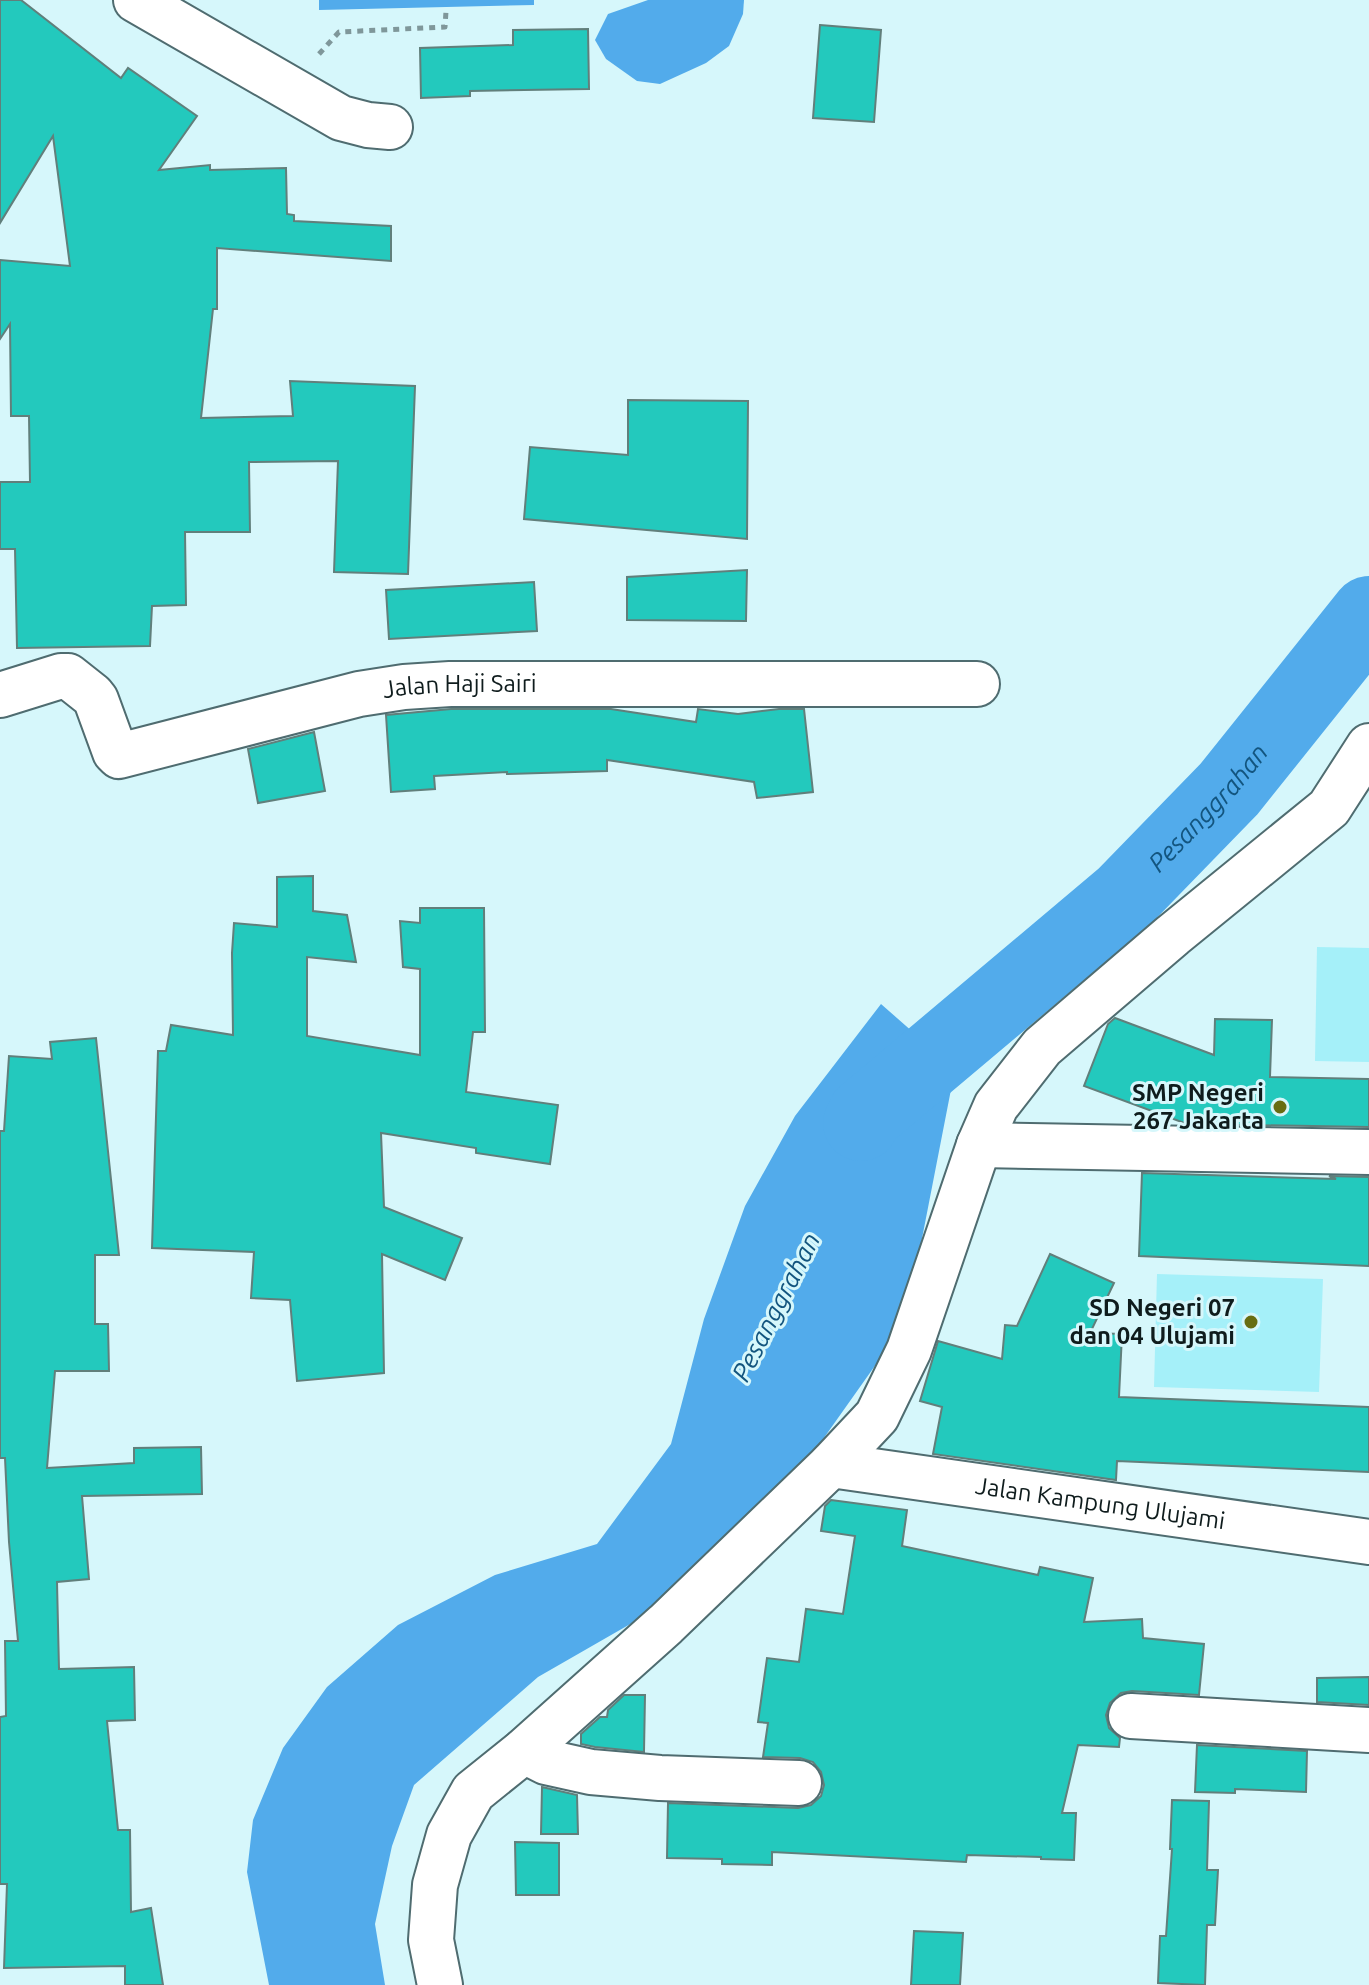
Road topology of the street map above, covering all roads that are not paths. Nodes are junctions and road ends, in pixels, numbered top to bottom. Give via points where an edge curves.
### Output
1 (136, 0) edge
2 (390, 127) dead end
3 (977, 684) dead end
4 (0, 695) edge
5 (1369, 746) edge
6 (979, 1145) junction
7 (1369, 1152) edge
8 (831, 1465) junction
9 (1369, 1542) edge
10 (1131, 1716) dead end
11 (1369, 1730) edge
12 (524, 1751) junction
13 (799, 1783) dead end
14 (440, 1985) edge

1 - 2 street via 341,118
3 - 4 street, Jalan Haji Sairi via 404,687 119,756 93,697 68,676
5 - 6 street via 1329,808 1042,1047 996,1106
6 - 7 street
6 - 8 street via 909,1350 877,1416
8 - 9 street, Jalan Kampung Ulujami
8 - 12 street
10 - 11 street
12 - 13 street via 591,1772
12 - 14 street via 473,1792 449,1835 435,1885 431,1940

